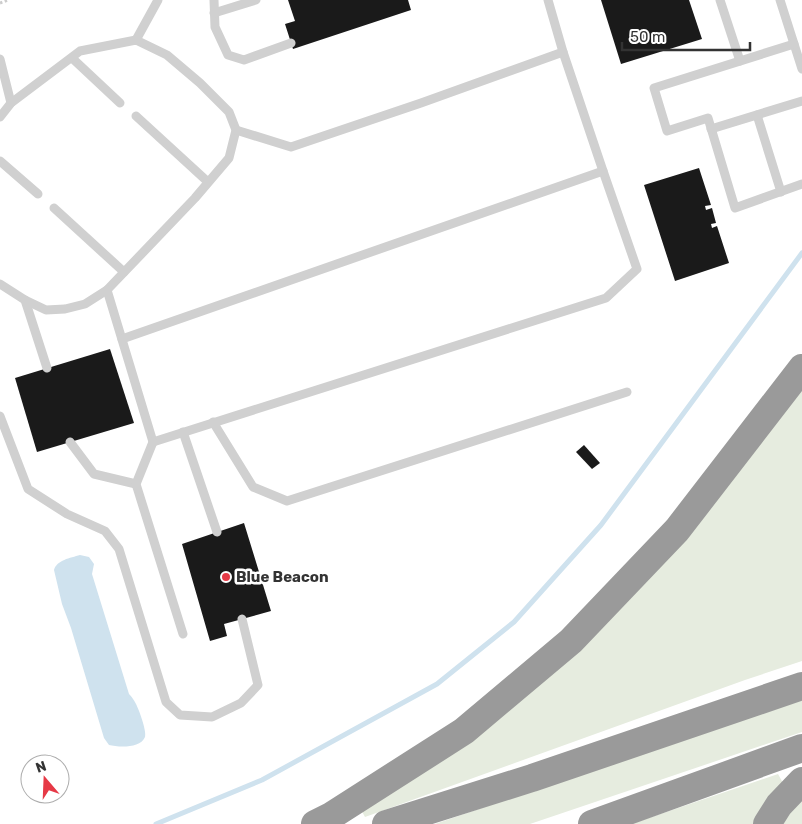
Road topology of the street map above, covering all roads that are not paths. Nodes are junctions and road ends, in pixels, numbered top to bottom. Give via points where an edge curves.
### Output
1 (158, 0) edge
2 (214, 0) edge
3 (256, 0) edge
4 (548, 0) edge
5 (720, 0) edge
6 (780, 0) edge
7 (214, 13) junction
8 (136, 40) junction
9 (291, 43) dead end
10 (794, 44) junction
11 (563, 52) junction
12 (72, 58) junction
13 (0, 59) edge
14 (740, 61) junction
15 (802, 69) edge
16 (802, 101) edge
17 (120, 102) dead end
18 (11, 103) junction
19 (757, 115) junction
20 (136, 116) dead end
21 (0, 117) edge
22 (711, 129) junction
23 (236, 130) junction
24 (0, 161) edge
25 (603, 171) junction
26 (208, 182) junction
27 (802, 184) edge
28 (781, 192) junction
29 (38, 194) dead end
30 (54, 208) dead end
31 (124, 272) junction
32 (0, 284) edge
33 (107, 290) junction
34 (25, 300) junction
35 (122, 339) junction
36 (47, 368) dead end
37 (802, 368) edge
38 (627, 392) dead end
39 (0, 416) edge
40 (213, 422) junction
41 (182, 432) junction
42 (70, 442) dead end
43 (153, 442) junction
44 (136, 484) junction
45 (217, 532) dead end
46 (242, 619) dead end
47 (182, 634) dead end
48 (802, 686) edge
49 (802, 748) edge
50 (802, 781) edge
51 (315, 824) edge
52 (386, 824) edge
53 (592, 824) edge
54 (768, 824) edge

1 - 8 lane
2 - 7 lane
3 - 7 lane
4 - 11 lane
5 - 14 lane
6 - 10 lane
7 - 9 lane via 215,27 228,55 244,60
8 - 12 lane via 80,51
8 - 23 lane via 167,55 200,83 229,112
10 - 14 lane
10 - 15 lane
11 - 23 lane via 291,147
11 - 25 lane
12 - 17 lane
12 - 18 lane
13 - 18 lane
14 - 22 lane via 654,88 667,131 708,118
16 - 19 lane
18 - 21 lane
19 - 22 lane
19 - 28 lane
20 - 26 lane
22 - 28 lane via 735,208
23 - 26 lane via 230,158
24 - 29 lane
25 - 35 lane
25 - 40 lane via 637,269 606,298
26 - 31 lane
27 - 28 lane
30 - 31 lane
31 - 33 lane
32 - 34 lane
33 - 34 lane via 85,304 65,309 46,310
33 - 35 lane
34 - 36 lane
35 - 43 lane
37 - 51 highway via 677,530 571,641 464,731
38 - 40 lane via 287,501 253,487
39 - 46 lane via 28,489 68,514 105,531 119,549 166,702 180,715 212,717 241,703 258,685
40 - 41 lane
41 - 43 lane
41 - 45 lane
42 - 44 lane via 94,474
43 - 44 lane
44 - 47 lane
48 - 52 highway
49 - 53 highway
50 - 54 highway via 779,804

